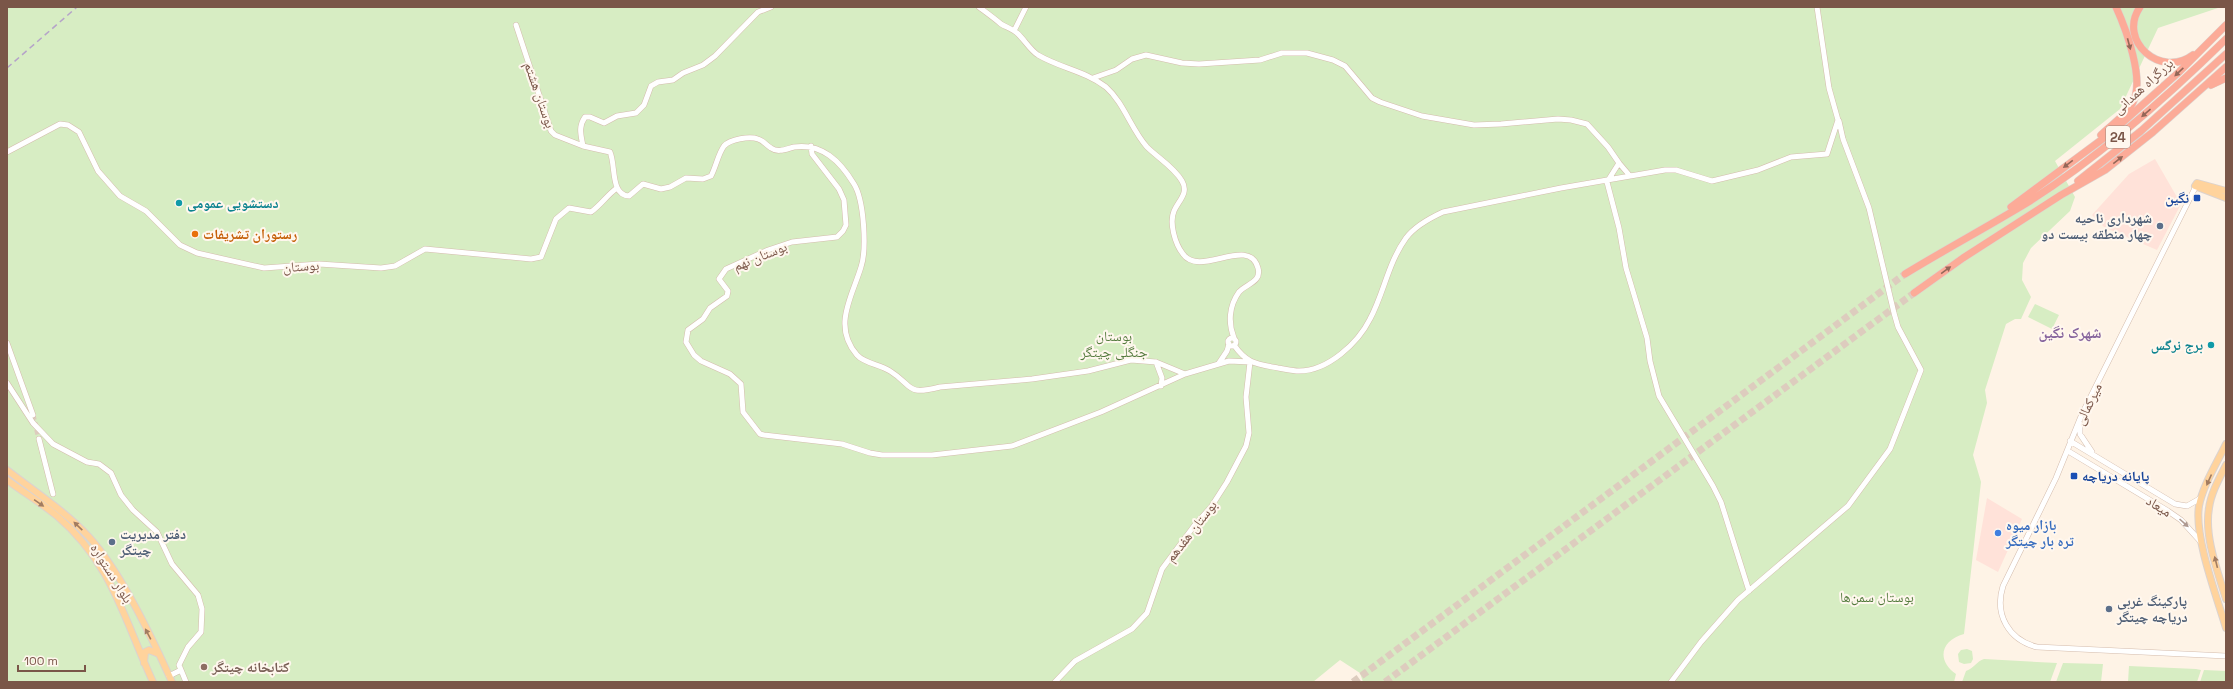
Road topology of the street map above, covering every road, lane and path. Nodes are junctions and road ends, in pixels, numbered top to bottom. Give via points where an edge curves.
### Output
1 (771, 7) edge
2 (979, 7) edge
3 (1026, 7) edge
4 (1817, 7) edge
5 (2116, 7) edge
6 (2140, 7) edge
7 (516, 25) dead end
8 (2226, 25) edge
9 (1014, 31) junction
10 (2226, 39) edge
11 (2210, 41) junction
12 (2226, 54) edge
13 (2226, 67) edge
14 (1093, 78) junction
15 (2226, 78) edge
16 (2196, 93) junction
17 (1838, 120) junction
18 (583, 146) junction
19 (811, 146) junction
20 (7, 152) edge
21 (2079, 155) junction
22 (1619, 163) junction
23 (1630, 176) junction
24 (1607, 182) junction
25 (617, 188) junction
26 (2195, 188) junction
27 (2226, 191) edge
28 (2061, 195) junction
29 (2226, 198) edge
30 (1997, 219) junction
31 (1905, 274) tunnel mouth
32 (1914, 293) tunnel mouth
33 (7, 342) edge
34 (1231, 344) junction
35 (1156, 362) junction
36 (1250, 362) junction
37 (1219, 363) junction
38 (1185, 374) junction
39 (7, 383) edge
40 (1161, 386) junction
41 (2082, 414) junction
42 (34, 415) tunnel mouth
43 (39, 439) tunnel mouth
44 (2070, 441) junction
45 (2226, 444) edge
46 (2068, 451) junction
47 (2094, 454) junction
48 (2084, 459) junction
49 (2226, 465) edge
50 (7, 470) edge
51 (7, 480) edge
52 (53, 494) dead end
53 (2201, 498) junction
54 (2202, 544) junction
55 (1749, 591) junction
56 (2226, 600) edge
57 (2226, 628) edge
58 (159, 654) junction
59 (2226, 656) edge
60 (144, 664) junction
61 (181, 670) junction
62 (149, 673) junction
63 (169, 676) junction
64 (150, 682) edge
65 (153, 682) edge
66 (172, 682) edge
67 (185, 682) edge
68 (1055, 682) edge
69 (1671, 682) edge

1 - 18 street via 758,12 703,65 673,80 658,82 652,86 644,105 636,113 617,116 604,123 585,117 580,132
2 - 9 street
3 - 9 street
4 - 17 street via 1829,88
5 -> 21 highway via 2129,44 2138,90 2126,112
6 - 11 highway via 2135,14 2135,37 2140,48 2156,60 2178,62 2189,58
7 - 18 street, بوستان هشتم via 551,131
8 - 11 highway, بزرگراه همدانی
9 - 14 street via 1037,54
10 -> 30 highway, بزرگراه همدانی / 24 via 2158,103 2099,152 2030,201
11 -> 21 highway, بزرگراه همدانی via 2112,132
12 - 28 highway, 24 via 2141,132
13 - 16 highway
14 - 22 street via 1146,55 1199,64 1260,60 1282,53 1307,53 1345,66 1372,98 1422,116 1474,125 1558,119 1587,124
14 - 34 street via 1115,97 1138,135 1182,181 1184,195 1172,219 1172,227 1187,259 1195,262 1223,259 1239,254 1246,255 1258,266 1259,273 1256,279 1240,291 1235,300 1230,318 1234,338 1229,339
15 - 16 highway
28 -> 16 highway via 2105,170
17 - 23 street via 1827,154 1791,157 1758,170 1712,181 1676,170
17 - 55 street via 1869,208 1898,327 1921,370 1890,449 1866,484 1848,506
18 - 25 street, بوستان هشتم via 610,152
19 - 25 street via 779,151 756,138 729,141 724,146 711,176 703,179 686,178 661,189 643,184 629,196 625,196
19 - 35 street via 829,154 859,191 864,255 846,307 845,318 850,345 858,356 892,372 914,391 1032,379 1088,371 1131,360
19 - 40 street, بوستان نهم via 812,154 844,200 846,225 843,232 838,237 829,239 792,242 726,269 719,280 728,291 727,296 710,308 702,319 688,330 686,336 688,348 694,355 730,374 741,384 743,412 760,434 773,438 842,444 882,455 932,455 1012,446
20 - 25 street, بوستان via 60,124 68,125 78,132 98,171 120,196 146,211 180,245 197,253 264,268 319,264 381,268 395,266 425,250 531,259 541,257 556,219 569,208 591,212 600,206 606,195
21 -> 30 highway, بزرگراه همدانی
22 - 23 street
22 - 24 street
23 - 24 street
24 - 36 street via 1468,206 1431,218 1407,237 1401,246 1370,319 1363,331 1340,355 1315,368 1300,371
24 - 55 street via 1626,268 1647,338 1659,396 1721,502
26 - 27 main road via 2197,183
26 - 29 main road
26 - 41 street, میرکمالی
32 -> 28 highway, 24
30 - 31 highway, بزرگراه همدانی / 24
33 - 42 street
34 - 36 street
34 - 37 street
35 - 38 street
35 - 40 street via 1160,371
36 - 37 street
36 - 68 street, بوستان هفدهم via 1246,397 1249,433 1246,446 1227,482 1211,507 1162,569 1147,613 1132,628 1075,661
37 - 38 street
38 - 40 street
39 - 61 street via 41,434 53,444 87,462 99,464 111,473 121,495 157,532 172,564 198,595 202,609 201,632 181,658
41 - 44 street, میرکمالی
41 - 47 street via 2080,434
43 - 52 street
44 - 46 street, میرکمالی
44 - 47 street, میعاد
45 -> 53 main road
46 - 48 street, میعاد
46 - 59 street, میرکمالی via 2003,586 2000,604 2005,626 2020,641 2037,648
47 - 48 street via 2086,453
47 - 53 street, میعاد via 2175,504 2186,506
48 -> 54 street, میعاد via 2172,514 2192,531
56 -> 49 main road via 2210,535 2208,516 2212,496
58 -> 50 main road, بلوار دستواره via 105,557 89,537 58,507
51 -> 60 main road, بلوار دستواره via 56,515 92,553 118,598
53 - 54 main road via 2198,516
54 - 57 main road
55 - 69 street via 1701,642
58 - 60 main road via 149,650 145,652
58 - 63 main road, بلوار دستواره
60 - 62 main road, بلوار دستواره
61 - 63 street
61 - 67 street
62 - 64 street
62 - 65 main road, بلوار دستواره
63 - 66 main road, بلوار دستواره

